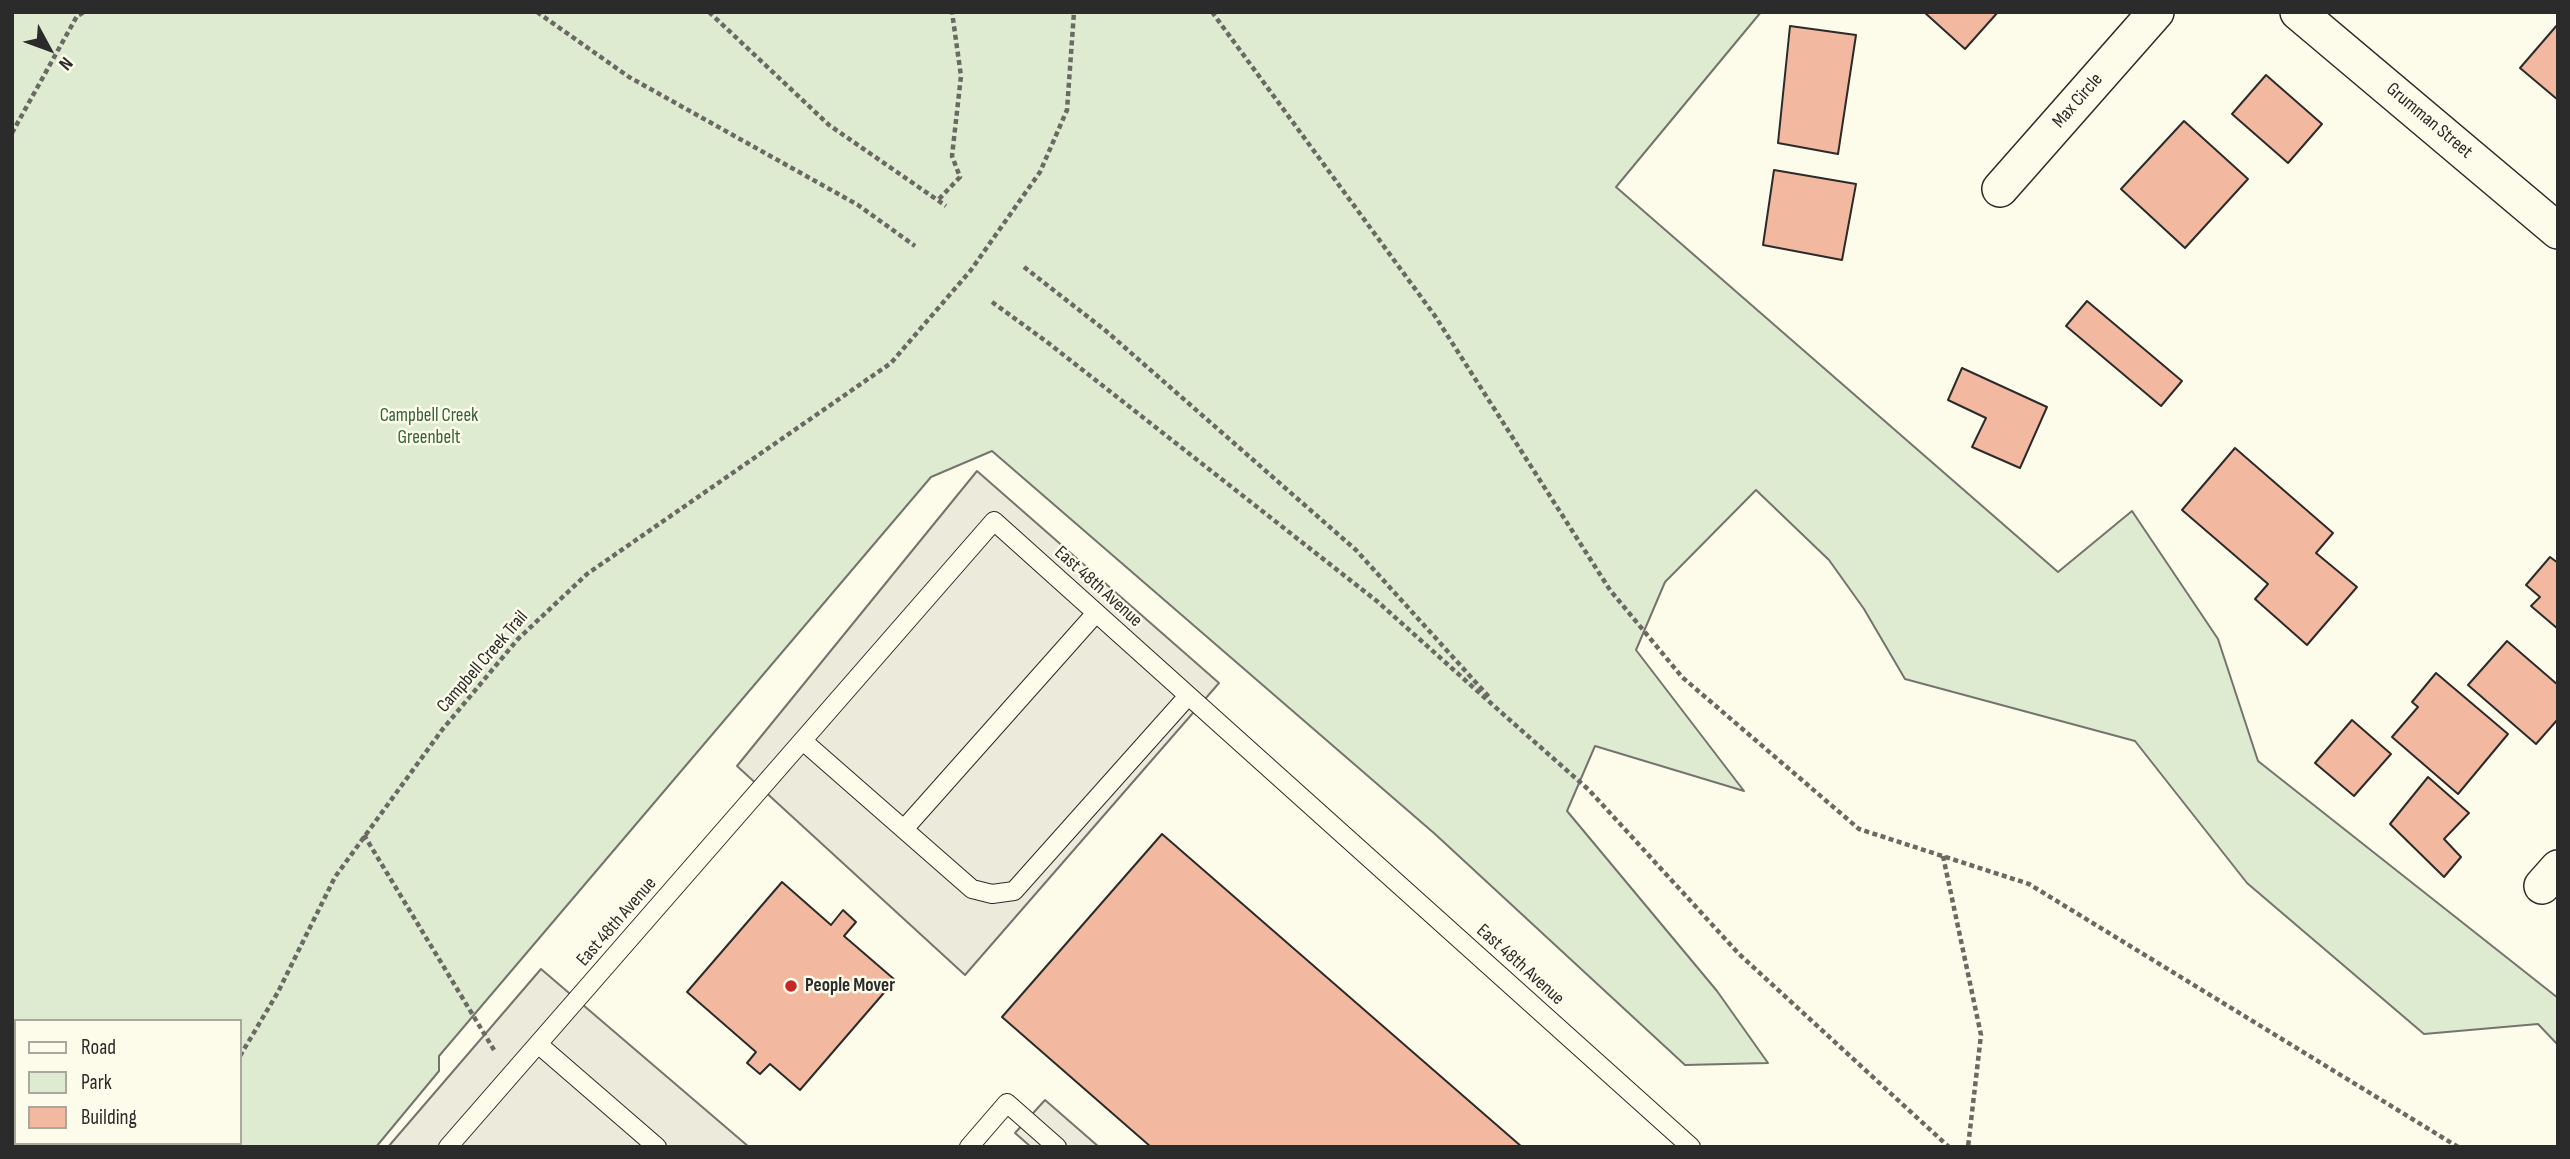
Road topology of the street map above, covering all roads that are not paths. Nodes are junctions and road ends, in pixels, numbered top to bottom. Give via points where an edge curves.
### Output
1 (2156, 12) edge
2 (2298, 12) edge
3 (2000, 189) dead end
4 (2558, 231) edge
5 (1096, 613) junction
6 (1188, 696) junction
7 (803, 741) junction
8 (904, 829) junction
9 (538, 1044) junction
10 (448, 1147) edge
11 (657, 1147) edge
12 (969, 1147) edge
13 (1057, 1147) edge
14 (1691, 1147) edge

1 - 3 street, Max Circle
2 - 4 street, Grumman Street
5 - 6 lane, East 48th Avenue
5 - 7 lane, East 48th Avenue via 994,521
5 - 8 lane
6 - 8 lane via 1014,891 992,894 972,888
6 - 14 lane, East 48th Avenue
7 - 8 lane
7 - 9 lane, East 48th Avenue
9 - 10 lane, East 48th Avenue
9 - 11 lane
12 - 13 lane via 1007,1103

